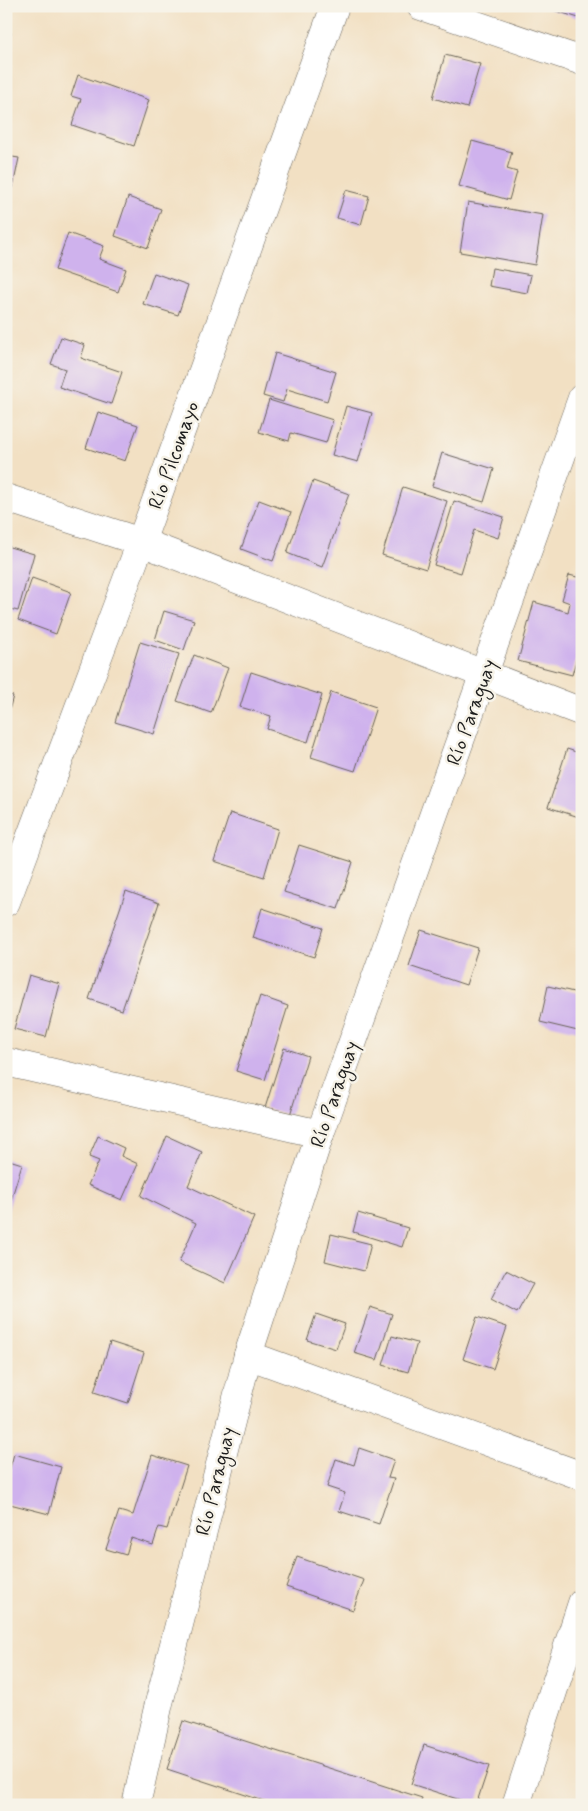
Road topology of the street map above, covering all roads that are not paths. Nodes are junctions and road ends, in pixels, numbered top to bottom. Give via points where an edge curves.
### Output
1 (335, 6) edge
2 (421, 6) edge
3 (582, 60) edge
4 (582, 398) edge
5 (6, 498) edge
6 (141, 542) junction
7 (485, 674) junction
8 (582, 712) edge
9 (6, 902) edge
10 (6, 1062) edge
11 (320, 1134) junction
12 (248, 1354) junction
13 (582, 1476) edge
14 (582, 1603) edge
15 (136, 1805) edge
16 (516, 1805) edge

1 - 6 street, Río Pilcomayo
2 - 3 street
4 - 7 street, Río Paraguay
5 - 6 street
6 - 7 street
6 - 9 street, Río Pilcomayo
7 - 8 street
7 - 11 street, Río Paraguay
10 - 11 street
11 - 12 street, Río Paraguay
12 - 13 street
12 - 15 street, Río Paraguay
14 - 16 street

